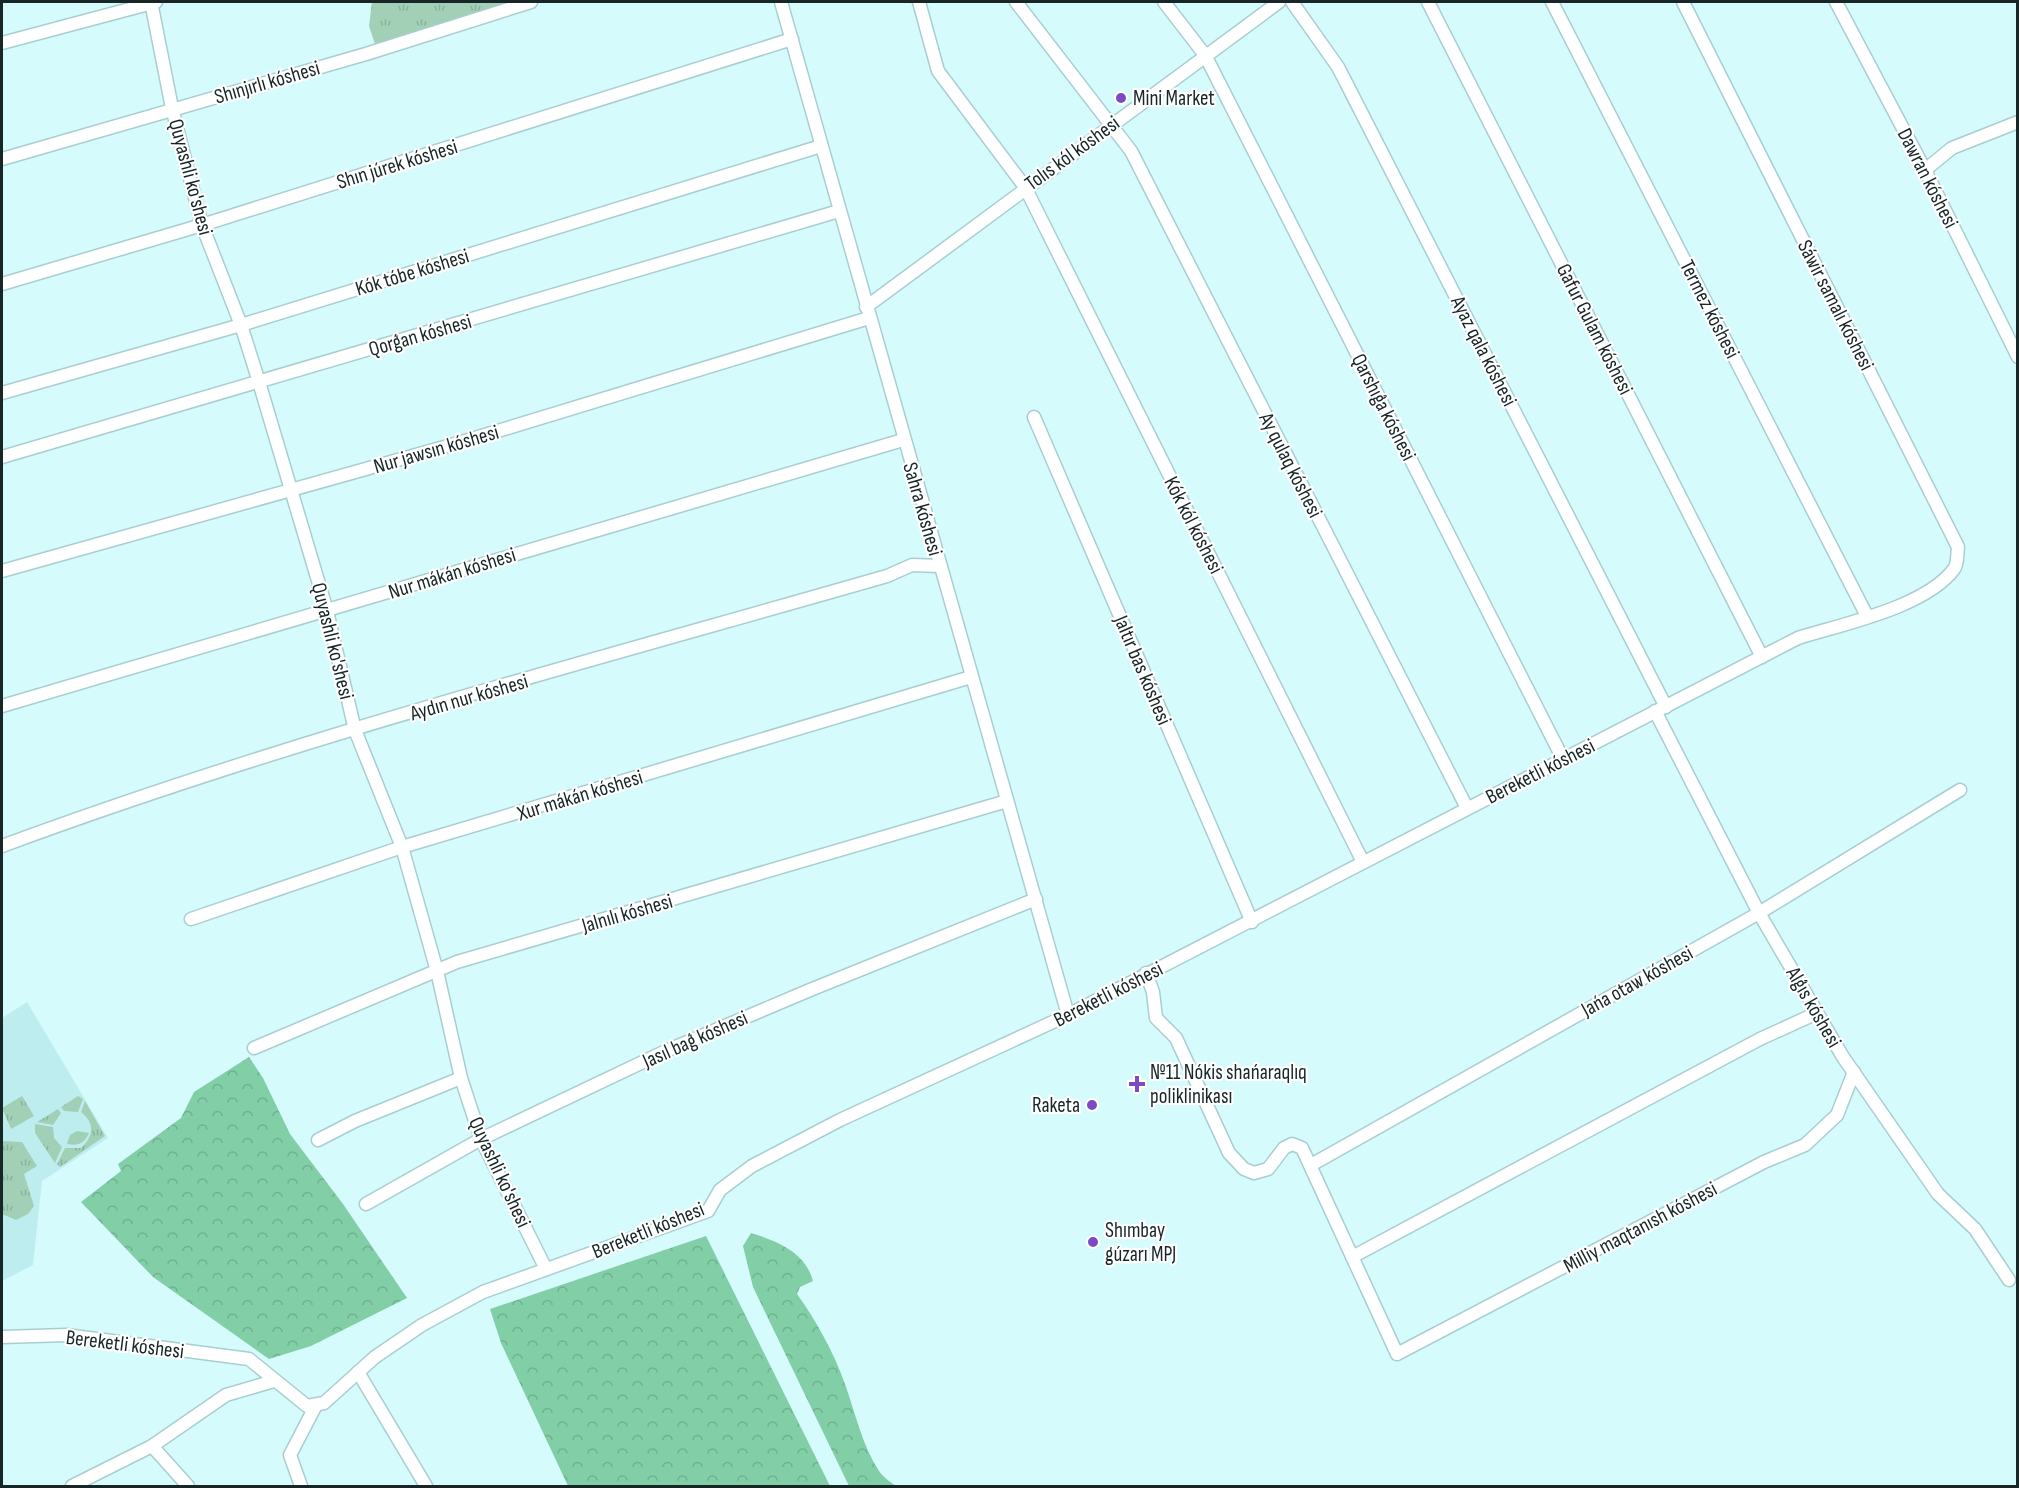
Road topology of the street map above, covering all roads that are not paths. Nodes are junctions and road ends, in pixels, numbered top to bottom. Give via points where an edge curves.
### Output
1 (153, 2) edge
2 (531, 2) edge
3 (781, 2) edge
4 (919, 2) edge
5 (1016, 2) edge
6 (1164, 2) edge
7 (1279, 2) edge
8 (1292, 2) edge
9 (1428, 2) edge
10 (1552, 2) edge
11 (1683, 2) edge
12 (1836, 2) edge
13 (792, 39) junction
14 (2, 43) edge
15 (1205, 55) junction
16 (172, 108) junction
17 (2018, 122) edge
18 (1109, 126) junction
19 (821, 146) junction
20 (2, 159) edge
21 (1925, 170) junction
22 (1025, 187) junction
23 (839, 211) junction
24 (202, 225) junction
25 (2, 284) edge
26 (867, 312) junction
27 (241, 325) junction
28 (2018, 357) edge
29 (259, 382) junction
30 (2, 393) edge
31 (1034, 417) dead end
32 (903, 440) junction
33 (2, 457) edge
34 (290, 490) junction
35 (940, 566) junction
36 (2, 571) edge
37 (1919, 598) joint
38 (327, 611) junction
39 (1867, 616) junction
40 (1762, 657) junction
41 (971, 677) junction
42 (2, 706) edge
43 (1660, 709) junction
44 (355, 730) junction
45 (1563, 759) junction
46 (1960, 790) dead end
47 (1007, 801) junction
48 (1467, 808) junction
49 (2, 846) edge
50 (402, 847) junction
51 (1363, 862) junction
52 (1036, 899) junction
53 (1759, 913) junction
54 (191, 919) dead end
55 (1252, 922) junction
56 (437, 971) junction
57 (1146, 973) junction
58 (1817, 1013) junction
59 (1068, 1016) junction
60 (254, 1048) dead end
61 (1854, 1072) junction
62 (461, 1078) junction
63 (481, 1138) junction
64 (318, 1140) dead end
65 (1311, 1165) junction
66 (366, 1204) dead end
67 (1353, 1257) junction
68 (546, 1269) junction
69 (2009, 1280) dead end
70 (2, 1337) edge
71 (358, 1372) junction
72 (274, 1381) junction
73 (315, 1407) junction
74 (152, 1446) junction
75 (72, 1486) edge
76 (188, 1486) edge
77 (301, 1486) edge
78 (426, 1486) edge

1 - 14 street
1 - 16 street, Quyashli ko'shesi
2 - 16 street, Shınjırlı kóshesi via 366,54
3 - 13 street, Sahra kóshesi
4 - 22 street, Kók kól kóshesi via 938,71
5 - 18 street, Ay qulaq kóshesi
6 - 15 street, Qarshıǵa kóshesi
7 - 15 street, Tolıs kól kóshesi
8 - 43 street, Ayaz qala kóshesi via 1338,67
9 - 40 street, Gafur Gulam kóshesi
10 - 39 street, Termez kóshesi
11 - 37 street, Sáwir samalı kóshesi via 1958,547 1955,567
12 - 21 street, Dawran kóshesi
13 - 19 street, Sahra kóshesi
13 - 24 street, Shın júrek kóshesi
15 - 18 street, Tolıs kól kóshesi
15 - 45 street, Qarshıǵa kóshesi
16 - 20 street, Shınjırlı kóshesi
16 - 24 street, Quyashli ko'shesi
17 - 21 street via 1952,148
18 - 22 street, Tolıs kól kóshesi
18 - 48 street, Ay qulaq kóshesi via 1131,151
19 - 23 street, Sahra kóshesi
19 - 27 street, Kók tóbe kóshesi
21 - 28 street, Dawran kóshesi
22 - 26 street, Tolıs kól kóshesi
22 - 51 street, Kók kól kóshesi
23 - 26 street, Sahra kóshesi
23 - 29 street, Qorǵan kóshesi
24 - 25 street, Shın júrek kóshesi
24 - 27 street, Quyashli ko'shesi
26 - 32 street, Sahra kóshesi
26 - 34 street, Nur jawsın kóshesi via 455,444
27 - 29 street, Quyashli ko'shesi
27 - 30 street, Kók tóbe kóshesi
29 - 33 street, Qorǵan kóshesi
29 - 34 street, Quyashli ko'shesi
31 - 55 street, Jaltır bas kóshesi
32 - 35 street, Sahra kóshesi
32 - 38 street, Nur mákán kóshesi
34 - 36 street, Nur jawsın kóshesi
34 - 38 street, Quyashli ko'shesi
35 - 41 street, Sahra kóshesi
35 - 44 street, Aydın nur kóshesi via 912,565 887,576
37 - 39 street, Bereketli kóshesi
38 - 42 street, Nur mákán kóshesi
38 - 44 street, Quyashli ko'shesi
39 - 40 street, Bereketli kóshesi via 1798,638
40 - 43 street, Bereketli kóshesi
41 - 47 street, Sahra kóshesi
41 - 50 street, Xur mákán kóshesi
43 - 45 street, Bereketli kóshesi
43 - 53 street, Alǵıs kóshesi
44 - 49 street, Aydın nur kóshesi via 107,807
44 - 50 street, Quyashli ko'shesi
45 - 48 street, Bereketli kóshesi
46 - 53 street, Jańa otaw kóshesi
47 - 52 street, Sahra kóshesi
47 - 56 street, Jalnılı kóshesi
48 - 51 street, Bereketli kóshesi
50 - 54 street, Xur mákán kóshesi
50 - 56 street, Quyashli ko'shesi
51 - 55 street, Bereketli kóshesi
52 - 59 street, Sahra kóshesi
52 - 63 street, Jasıl baǵ kóshesi via 666,1051
53 - 58 street, Alǵıs kóshesi
53 - 65 street, Jańa otaw kóshesi
55 - 57 street, Bereketli kóshesi
56 - 60 street, Jalnılı kóshesi
56 - 62 street, Quyashli ko'shesi
57 - 59 street, Bereketli kóshesi
57 - 65 street via 1156,1018 1176,1038 1229,1153 1244,1169 1254,1173 1268,1169 1284,1148 1292,1144 1302,1148
58 - 61 street, Alǵıs kóshesi
58 - 67 street via 1760,1039
59 - 68 street, Bereketli kóshesi via 840,1120 752,1166 720,1191 708,1210
61 - 67 street, Milliy maqtanısh kóshesi via 1837,1115 1805,1145 1764,1162 1397,1354
61 - 69 street, Alǵıs kóshesi via 1938,1194 1975,1229
62 - 63 street, Quyashli ko'shesi
62 - 64 street
63 - 66 street, Jasıl baǵ kóshesi
63 - 68 street, Quyashli ko'shesi
65 - 67 street
68 - 71 street, Bereketli kóshesi via 472,1298 422,1325
70 - 72 street, Bereketli kóshesi via 66,1335 249,1359
71 - 73 street, Bereketli kóshesi
71 - 78 street
72 - 73 street via 307,1406
72 - 74 street via 226,1395
73 - 77 street via 290,1455
74 - 75 street
74 - 76 street

